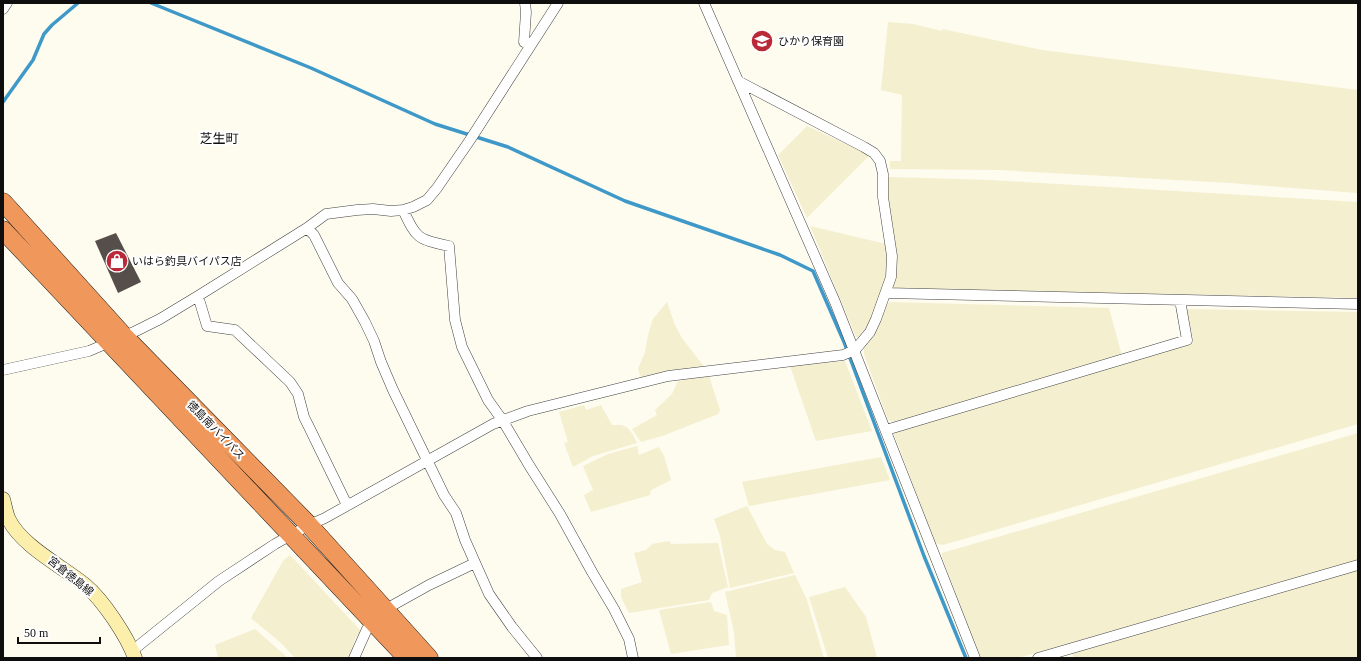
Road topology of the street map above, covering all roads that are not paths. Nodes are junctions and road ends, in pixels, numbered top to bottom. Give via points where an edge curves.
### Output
1 (7, 3) edge
2 (525, 3) edge
3 (558, 3) edge
4 (704, 3) edge
5 (3, 9) edge
6 (530, 45) junction
7 (738, 81) junction
8 (3, 202) edge
9 (403, 210) junction
10 (307, 228) junction
11 (3, 230) edge
12 (886, 293) junction
13 (198, 296) junction
14 (1180, 300) junction
15 (1358, 304) edge
16 (117, 339) junction
17 (850, 353) junction
18 (3, 370) edge
19 (503, 420) junction
20 (886, 430) junction
21 (427, 462) junction
22 (3, 499) edge
23 (348, 504) junction
24 (6, 520) edge
25 (309, 525) junction
26 (291, 535) junction
27 (475, 563) junction
28 (1358, 565) edge
29 (386, 609) junction
30 (374, 623) junction
31 (134, 655) edge
32 (354, 658) edge
33 (407, 658) edge
34 (429, 658) edge
35 (537, 658) edge
36 (633, 658) edge
37 (975, 658) edge
38 (1038, 658) edge

1 - 5 street
2 - 6 street via 524,42
3 - 6 street
4 - 7 street
6 - 9 street via 437,188 426,200
7 - 12 street via 864,146 880,161 892,256 891,277
7 - 17 street via 836,302
8 - 16 highway, 徳島南バイパス
9 - 10 street via 338,211 326,214
9 - 19 street via 413,231 420,238 449,246 455,320 462,347 488,400
10 - 13 street
10 - 21 street via 314,235 338,283 352,299 365,322
11 - 16 highway, 徳島南バイパス
12 - 14 street
12 - 17 street via 870,332
13 - 16 street via 160,319
13 - 23 street via 207,326 235,330 290,382 298,394 309,427
14 - 15 street
14 - 20 street via 1187,340
16 - 18 street via 89,352
16 - 25 highway, 徳島南バイパス
16 - 26 highway, 徳島南バイパス
17 - 19 street via 668,376 528,411
17 - 20 street
19 - 21 street
19 - 36 street via 614,609 629,639
20 - 37 street
21 - 23 street
21 - 27 street via 456,513
22 - 24 main road, 宮倉徳島線
23 - 25 street
24 - 31 main road, 宮倉徳島線 via 44,555 86,586 118,626
25 - 26 street
25 - 29 highway, 徳島南バイパス
26 - 30 highway, 徳島南バイパス
26 - 31 street via 219,581
27 - 29 street
27 - 35 street via 490,594
28 - 38 street
29 - 34 highway, 徳島南バイパス
30 - 32 street via 367,630
30 - 33 highway, 徳島南バイパス

